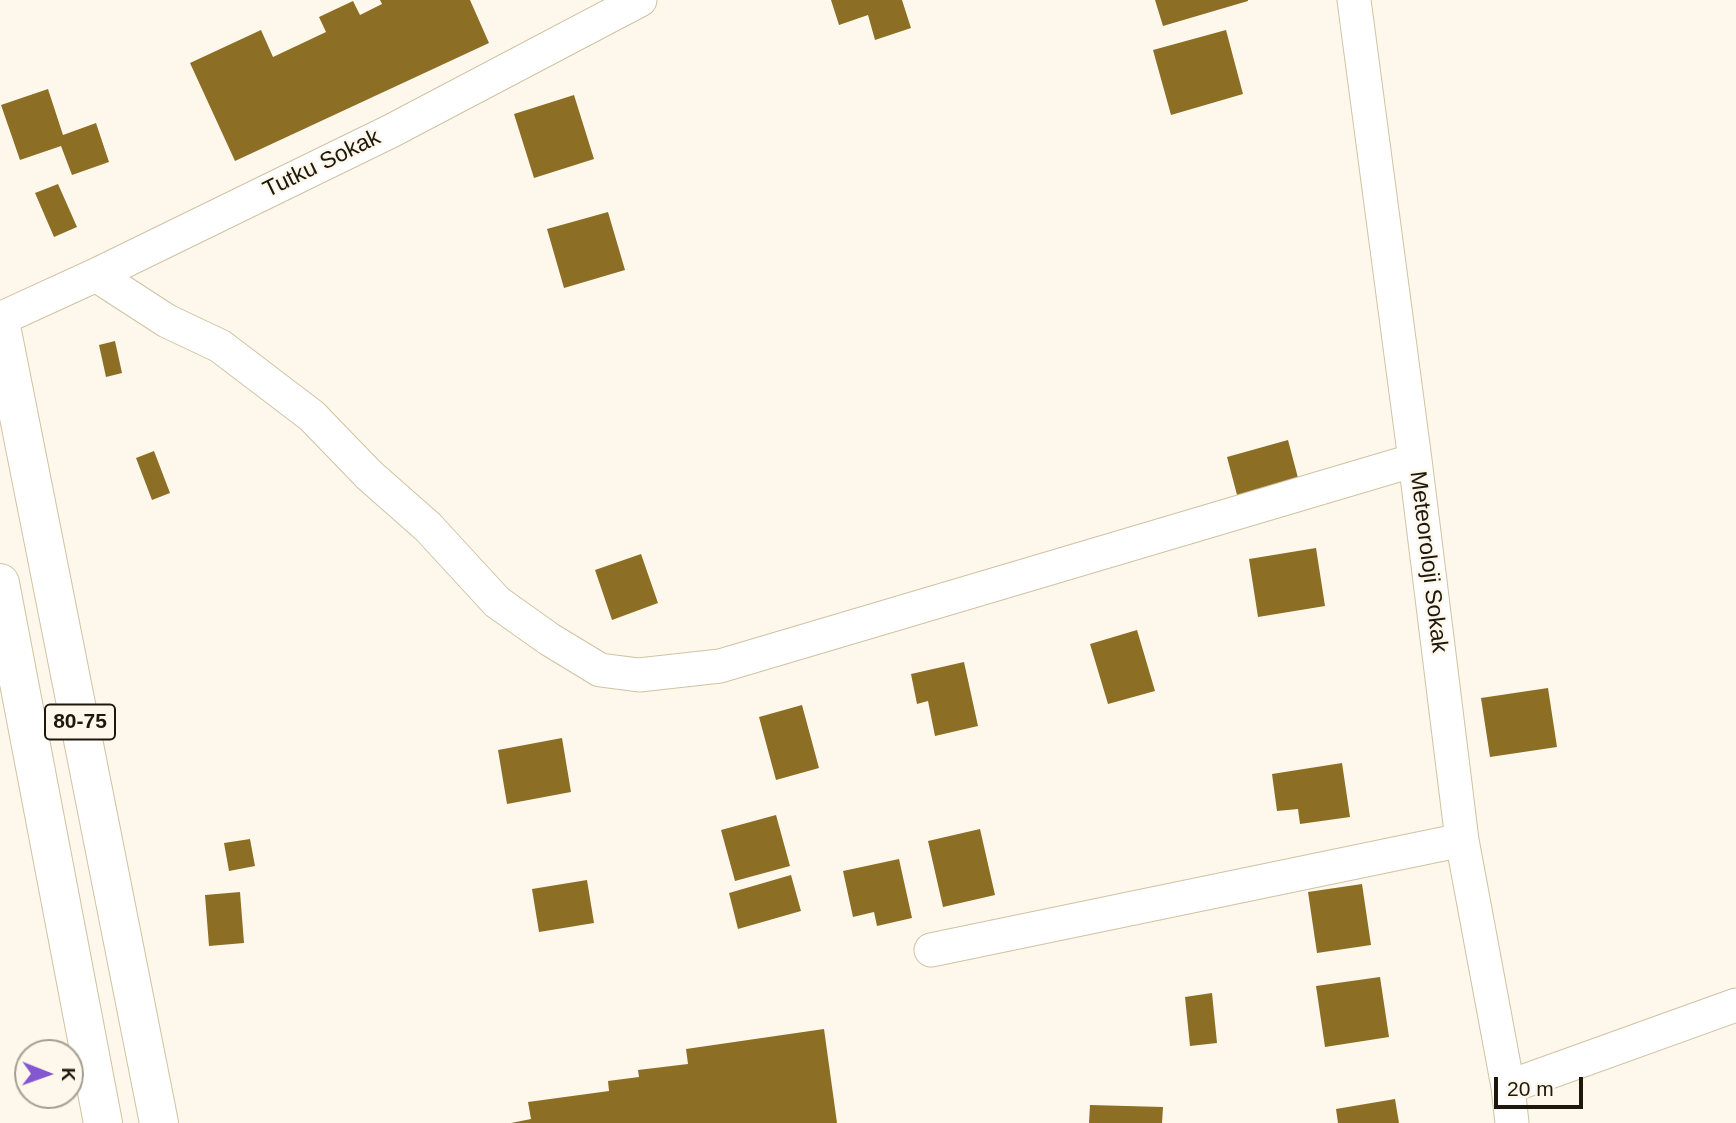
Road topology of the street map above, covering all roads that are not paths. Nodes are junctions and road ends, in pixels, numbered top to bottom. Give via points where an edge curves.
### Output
1 (640, 0) edge
2 (1354, 0) edge
3 (96, 275) junction
4 (0, 320) edge
5 (1415, 460) junction
6 (0, 583) edge
7 (1462, 840) junction
8 (931, 950) dead end
9 (1736, 1006) edge
10 (1507, 1087) junction
11 (103, 1123) edge
12 (159, 1123) edge
13 (1512, 1123) edge

1 - 3 street, Tutku Sokak via 391,131
2 - 5 street, Meteoroloji Sokak
3 - 4 street, Tutku Sokak
3 - 5 street via 167,321 220,346 312,416 428,527 497,602 600,670 639,675 720,666
4 - 12 highway, 80-75
5 - 7 street, Meteoroloji Sokak
6 - 11 highway, 80-75
7 - 8 street
7 - 10 street, Meteoroloji Sokak
9 - 10 street
10 - 13 street, Meteoroloji Sokak

